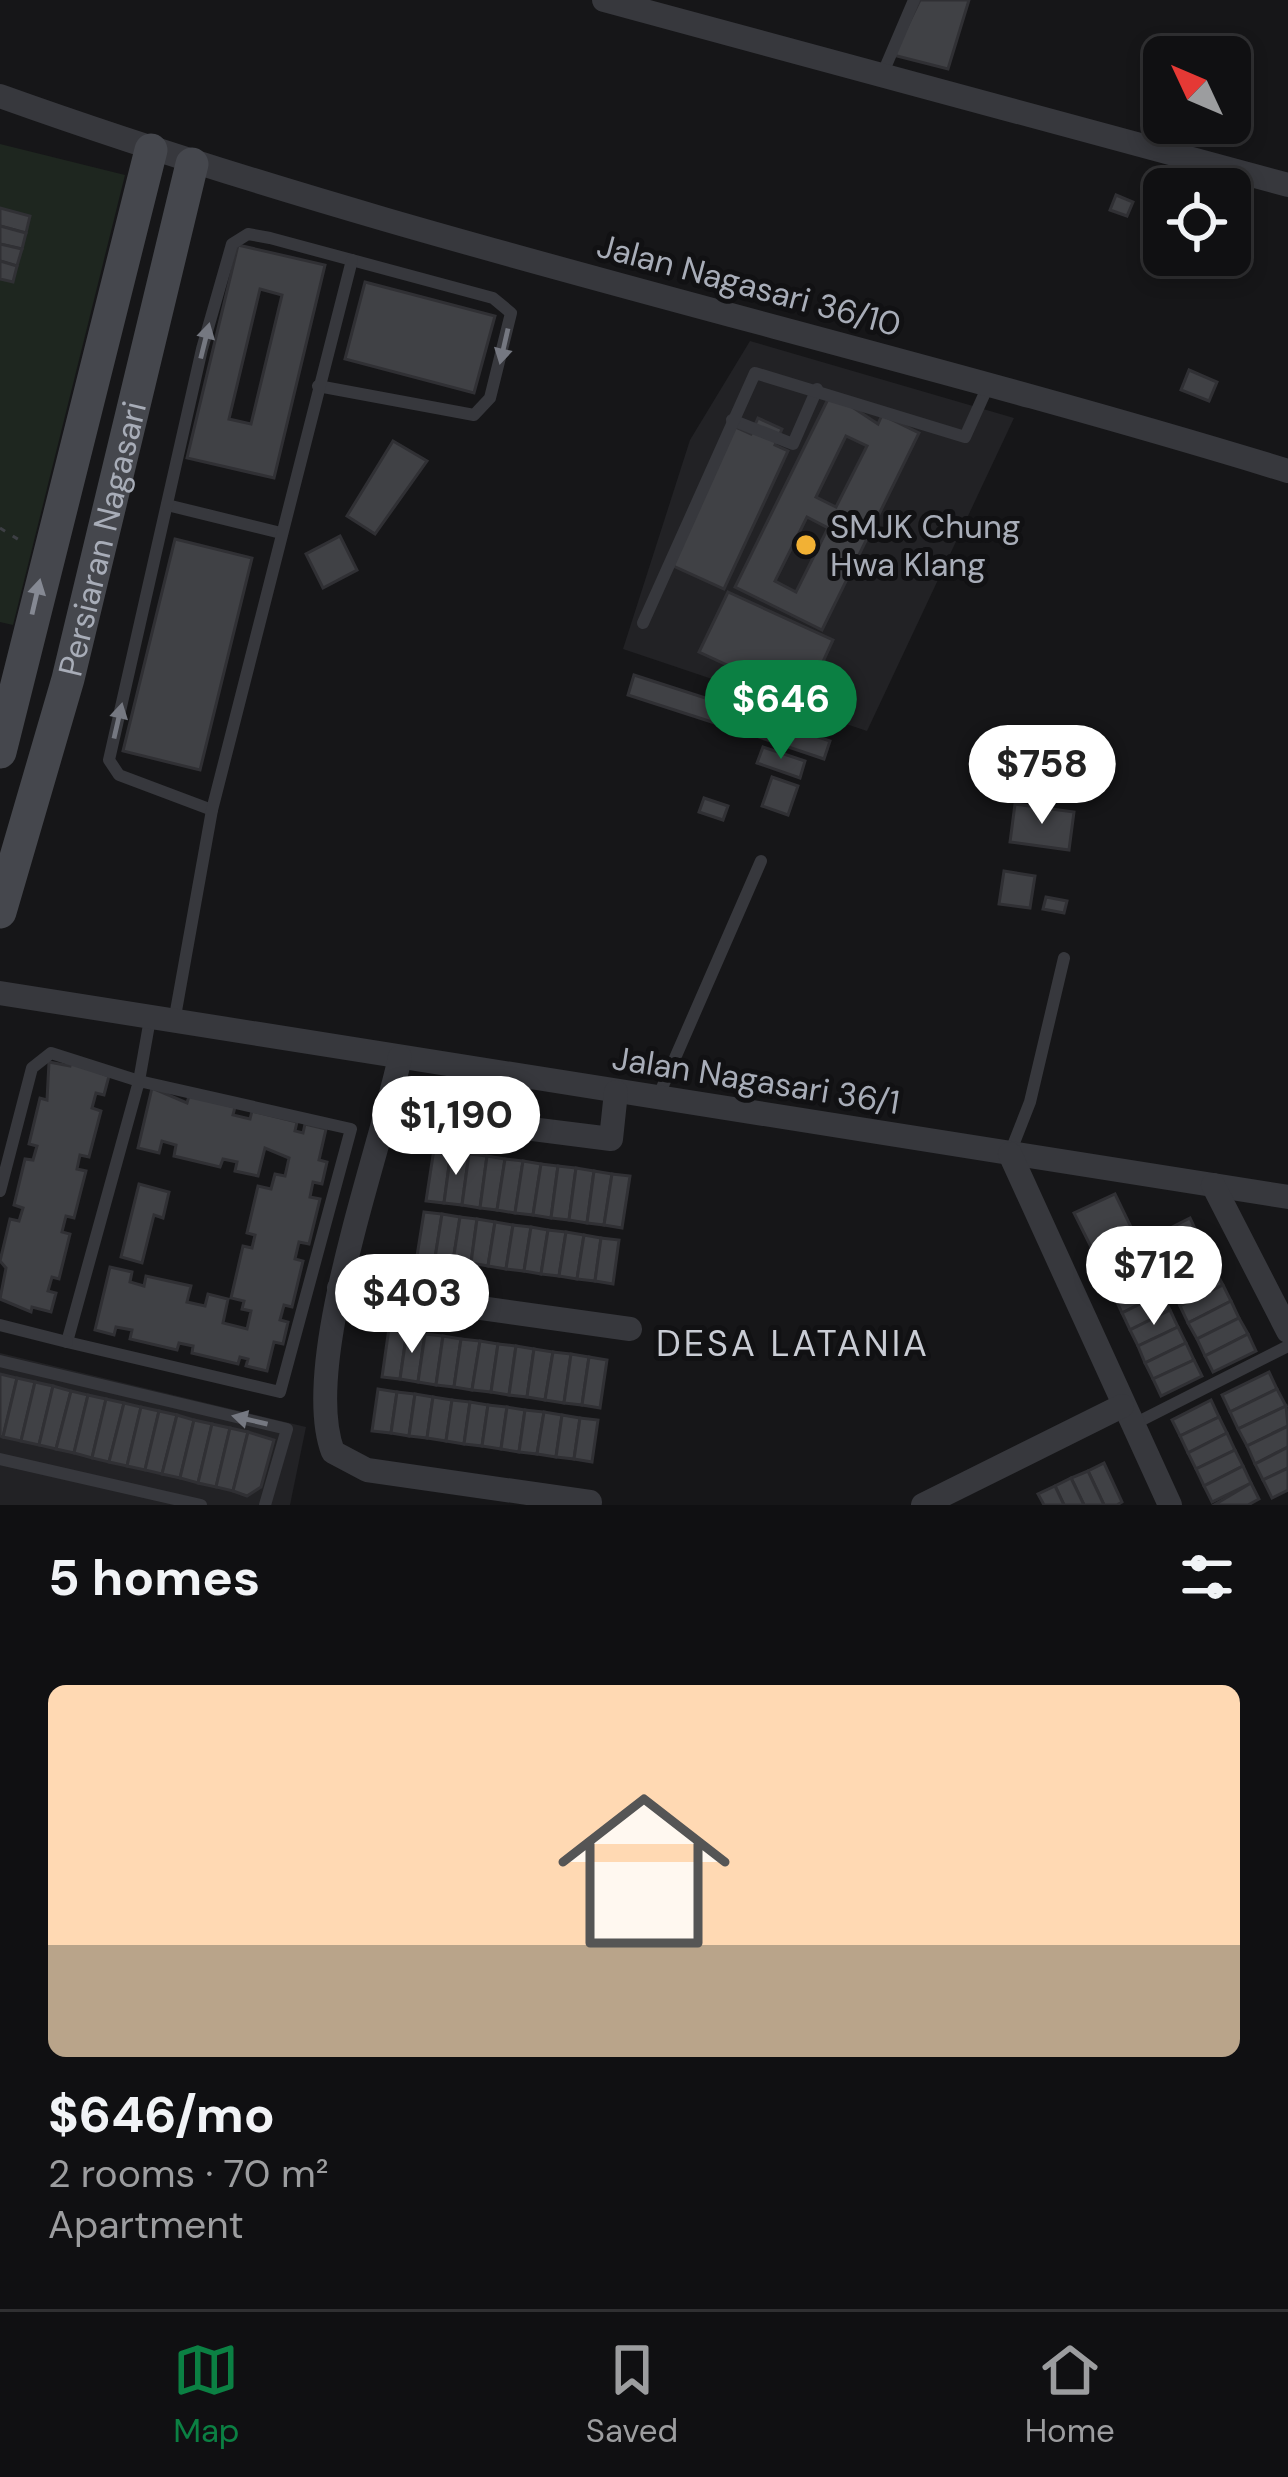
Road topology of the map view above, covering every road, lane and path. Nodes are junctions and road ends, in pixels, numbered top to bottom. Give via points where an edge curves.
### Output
1 (604, 0) edge
2 (914, 0) edge
3 (881, 76) junction
4 (0, 96) edge
5 (152, 150) junction
6 (192, 164) junction
7 (1288, 184) edge
8 (135, 212) junction
9 (180, 217) junction
10 (352, 260) junction
11 (989, 384) junction
12 (318, 386) junction
13 (817, 388) junction
14 (732, 420) junction
15 (1288, 471) edge
16 (167, 506) junction
17 (0, 529) edge
18 (281, 533) junction
19 (47, 550) junction
20 (643, 622) dead end
21 (10, 661) edge
22 (0, 752) edge
23 (212, 810) junction
24 (761, 861) dead end
25 (0, 912) edge
26 (1064, 958) dead end
27 (0, 993) edge
28 (162, 1021) junction
29 (400, 1057) junction
30 (139, 1081) junction
31 (616, 1092) junction
32 (657, 1098) junction
33 (389, 1111) junction
34 (1010, 1154) junction
35 (1213, 1185) junction
36 (0, 1191) edge
37 (1288, 1197) edge
38 (339, 1288) junction
39 (0, 1325) edge
40 (630, 1329) dead end
41 (1288, 1330) edge
42 (67, 1342) junction
43 (1288, 1346) edge
44 (0, 1361) edge
45 (1126, 1416) junction
46 (0, 1459) edge
47 (590, 1502) dead end
48 (201, 1505) edge
49 (265, 1505) edge
50 (923, 1505) edge
51 (1171, 1505) edge

1 - 3 street
2 - 3 lane
3 - 7 street
4 - 5 street, Jalan Nagasari 36/10
5 - 6 street, Jalan Nagasari 36/10
5 - 8 street, Persiaran Nagasari
6 - 9 street, Persiaran Nagasari
6 - 11 street, Jalan Nagasari 36/10
8 - 9 street via 162,187
8 - 19 street, Persiaran Nagasari
9 - 25 street, Persiaran Nagasari via 68,679
10 - 12 lane
10 -> 12 lane via 505,303 511,313 497,377 486,405 467,416
16 -> 10 lane via 232,244 248,234
11 - 13 lane via 965,436
11 - 15 street, Jalan Nagasari 36/10
12 - 18 lane
13 - 14 lane via 755,373
13 - 14 lane via 793,444
14 - 20 lane
16 - 18 lane
23 -> 16 lane via 110,766
17 - 19 path
18 - 23 lane
21 -> 19 street, Persiaran Nagasari
21 - 22 street, Persiaran Nagasari
23 - 28 lane
24 - 32 lane
26 - 34 lane
27 - 28 street, Jalan Nagasari 36/1
28 - 29 street, Jalan Nagasari 36/1
28 - 30 lane
29 - 31 street, Jalan Nagasari 36/1
29 - 33 street
30 - 36 lane via 51,1053 38,1058
30 - 42 lane
30 - 42 lane via 351,1129 280,1392
31 - 32 street, Jalan Nagasari 36/1
31 - 33 street via 611,1139
32 - 34 street, Jalan Nagasari 36/1
33 - 38 street
34 - 35 street, Jalan Nagasari 36/1
34 - 45 street
35 - 37 street, Jalan Nagasari 36/1
35 - 41 street
38 - 40 street
38 - 47 street via 322,1423 333,1452 367,1470
39 - 42 lane
43 - 45 lane
49 -> 44 lane via 287,1429
45 - 50 street
45 - 51 street
46 - 48 lane

